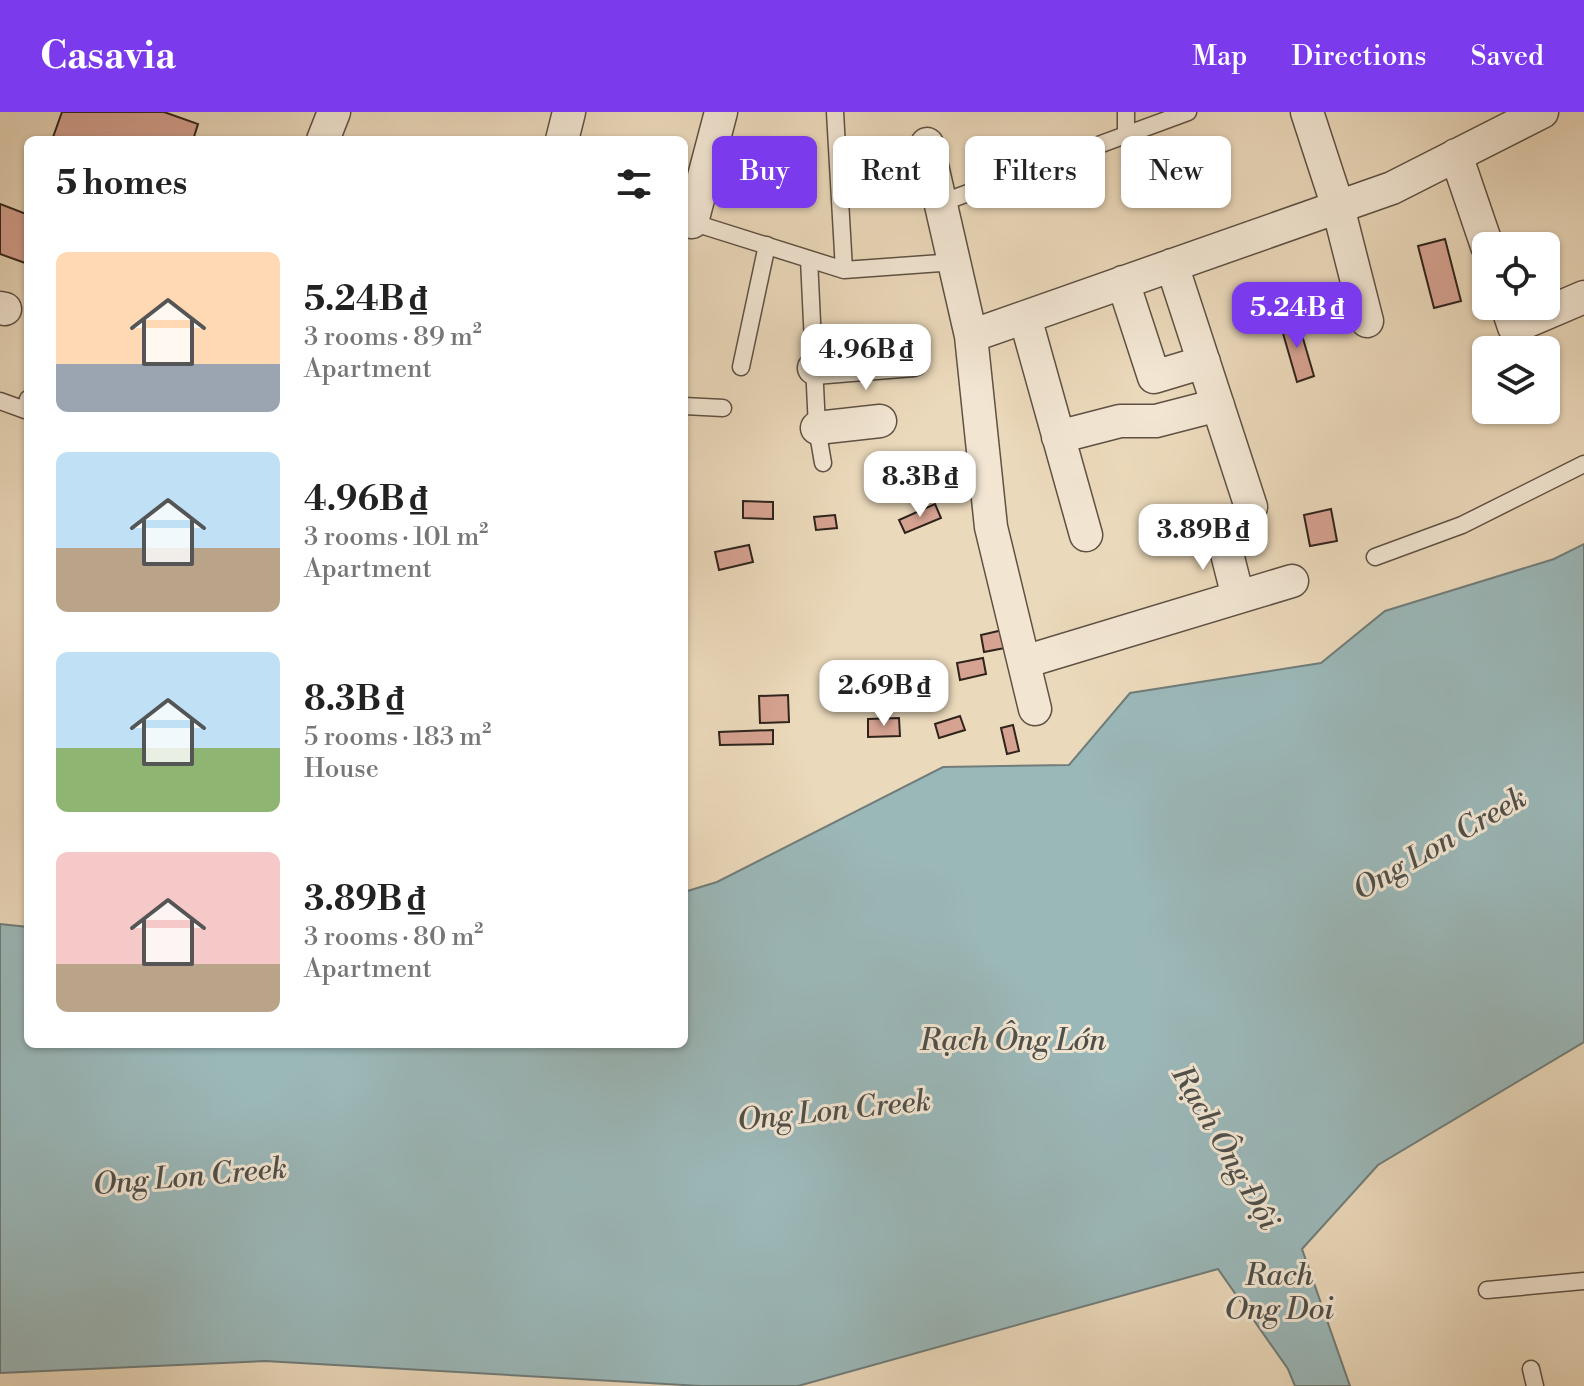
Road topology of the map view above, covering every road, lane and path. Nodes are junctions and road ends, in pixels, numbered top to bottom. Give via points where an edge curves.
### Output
1 (334, 112) edge
2 (721, 112) edge
3 (835, 112) edge
4 (1126, 112) edge
5 (1188, 112) edge
6 (1307, 112) edge
7 (1542, 112) edge
8 (1126, 133) junction
9 (325, 136) edge
10 (1456, 155) junction
11 (949, 200) edge
12 (1338, 207) junction
13 (942, 208) edge
14 (688, 221) edge
15 (1482, 232) edge
16 (767, 245) junction
17 (809, 259) junction
18 (955, 262) junction
19 (1172, 265) junction
20 (844, 270) junction
21 (1123, 282) junction
22 (1584, 297) edge
23 (1560, 307) edge
24 (1025, 317) junction
25 (1512, 320) edge
26 (1530, 320) edge
27 (1367, 321) dead end
28 (971, 336) junction
29 (913, 360) dead end
30 (1204, 362) junction
31 (741, 367) dead end
32 (814, 368) junction
33 (0, 401) edge
34 (1218, 405) junction
35 (688, 406) edge
36 (723, 408) dead end
37 (24, 410) edge
38 (880, 421) dead end
39 (817, 428) junction
40 (1058, 437) junction
41 (823, 463) dead end
42 (1584, 464) edge
43 (1251, 507) dead end
44 (1222, 534) dead end
45 (1086, 535) dead end
46 (1375, 557) dead end
47 (1292, 581) dead end
48 (1238, 597) junction
49 (1024, 662) junction
50 (1035, 709) dead end
51 (1584, 1281) edge
52 (1487, 1290) dead end
53 (1531, 1369) dead end
54 (1535, 1386) edge

1 - 9 street
2 - 14 street
3 - 20 lane
4 - 8 lane
5 - 8 lane
6 - 12 street
7 - 10 street
8 - 11 lane
10 - 12 street via 1392,188
10 - 15 street
12 - 19 street
12 - 27 street
13 - 18 street
14 - 16 lane
16 - 17 lane
16 - 31 lane
17 - 20 lane
17 - 32 lane
18 - 20 lane
18 - 28 street
19 - 21 street
19 - 30 street
21 - 24 street
21 - 30 street via 1154,377
22 - 23 street
24 - 28 street
24 - 40 street
25 - 26 street via 1514,327
28 - 49 street via 991,527
29 - 32 street
30 - 34 street
32 - 39 lane
33 - 37 lane
34 - 40 street
34 - 43 street
35 - 36 lane
38 - 39 street
39 - 41 lane
40 - 45 street
42 - 46 lane via 1462,525
44 - 48 street
47 - 48 street
48 - 49 street
49 - 50 street
51 - 52 lane
53 - 54 lane

